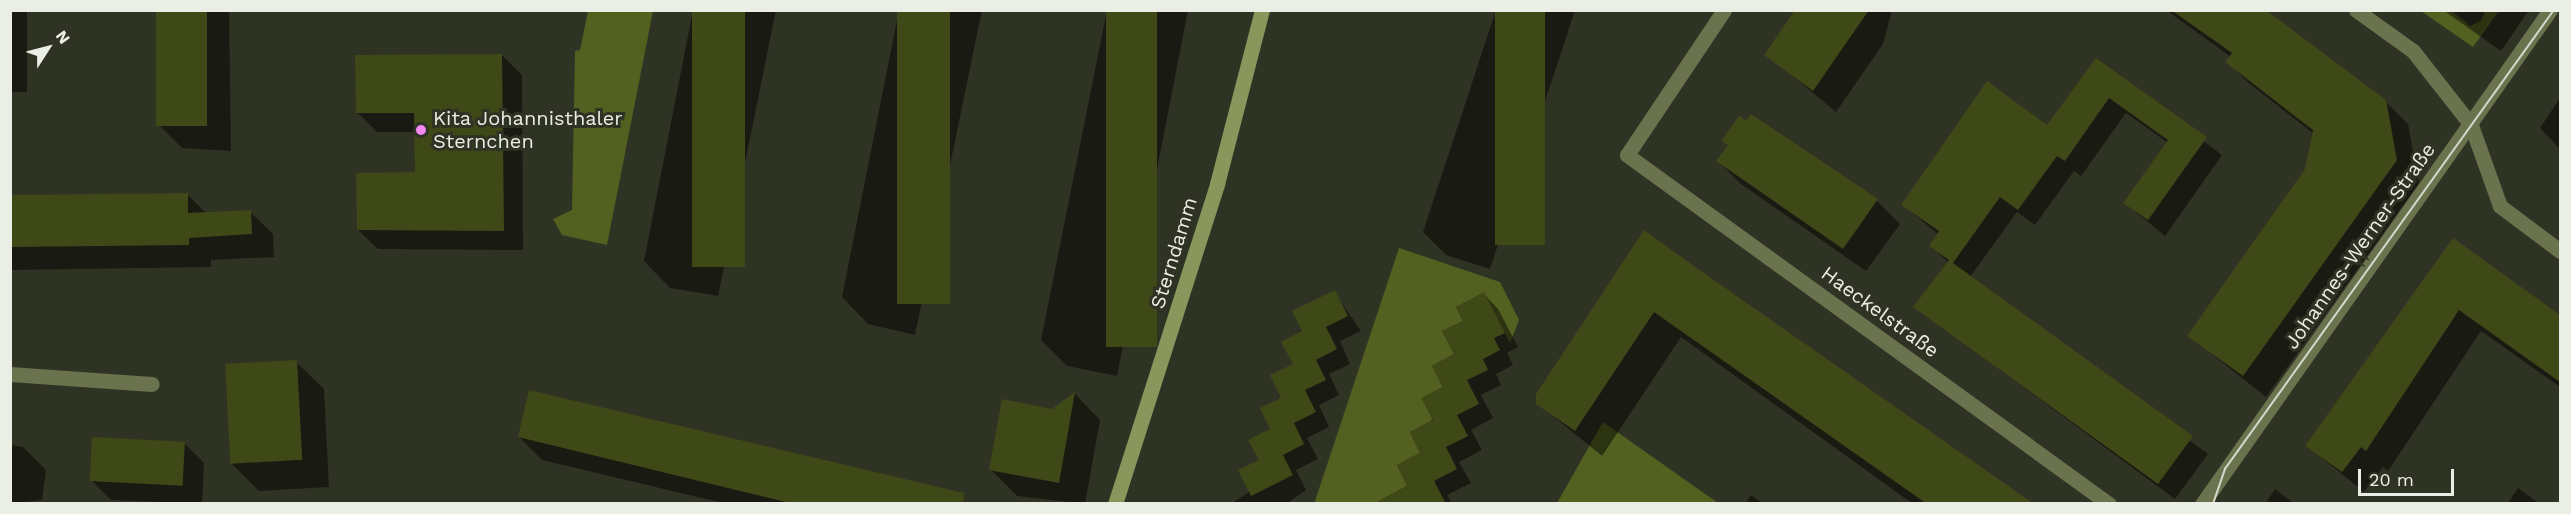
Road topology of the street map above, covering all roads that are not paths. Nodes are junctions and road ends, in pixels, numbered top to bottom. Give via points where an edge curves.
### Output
1 (1262, 10) edge
2 (1724, 10) edge
3 (2356, 10) edge
4 (2550, 10) edge
5 (2471, 125) junction
6 (2560, 250) edge
7 (10, 374) edge
8 (152, 384) dead end
9 (1115, 504) edge
10 (2109, 504) edge
11 (2202, 504) edge

1 - 9 street, Sterndamm via 1214,195
2 - 10 street, Haeckelstraße via 1627,154
3 - 5 street via 2414,51
4 - 5 street, Johannes-Werner-Straße
5 - 6 street via 2500,206
5 - 11 street, Johannes-Werner-Straße
7 - 8 street

